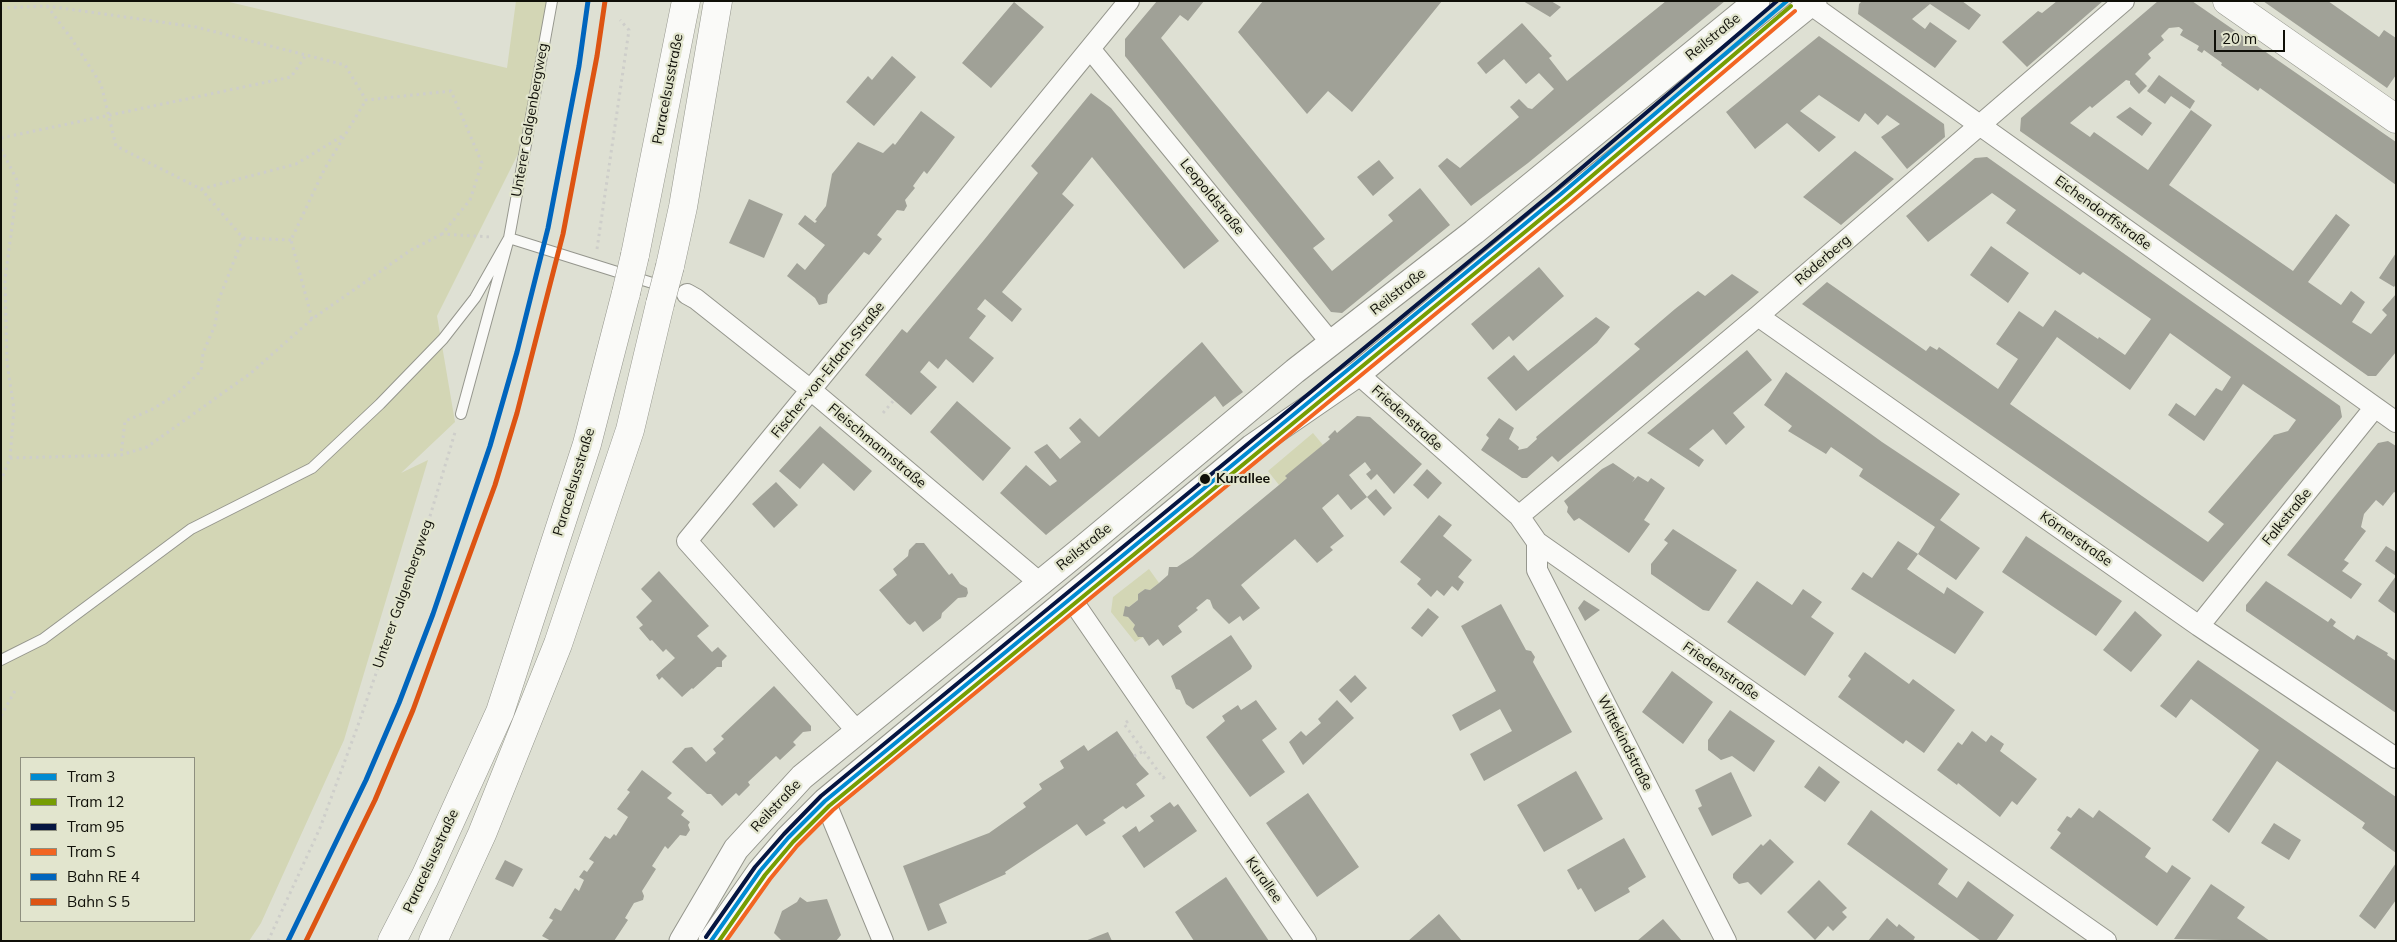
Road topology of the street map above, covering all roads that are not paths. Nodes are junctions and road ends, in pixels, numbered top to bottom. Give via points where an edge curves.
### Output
1 (552, 1) edge
2 (686, 1) edge
3 (718, 1) edge
4 (1129, 1) edge
5 (1757, 1) edge
6 (2124, 1) edge
7 (2227, 1) edge
8 (1812, 3) edge
9 (1092, 50) junction
10 (2396, 119) edge
11 (1981, 125) junction
12 (509, 238) junction
13 (687, 294) joint
14 (1758, 316) junction
15 (1332, 344) junction
16 (1358, 374) junction
17 (812, 390) junction
18 (2375, 408) junction
19 (460, 414) road end
20 (2396, 422) edge
21 (1518, 516) junction
22 (1537, 542) junction
23 (1040, 583) junction
24 (1070, 597) junction
25 (2199, 626) junction
26 (1, 660) edge
27 (857, 731) junction
28 (2396, 758) edge
29 (825, 801) junction
30 (392, 941) edge
31 (433, 941) edge
32 (682, 941) edge
33 (711, 941) edge
34 (883, 941) edge
35 (1306, 941) edge
36 (1726, 941) edge
37 (2106, 941) edge

1 - 12 lane, Unterer Galgenbergweg
2 - 30 main road, Paracelsusstraße, bridge via 635,255 587,444 500,712 425,877
3 - 31 main road, bridge via 683,207 630,430 558,644 482,834
4 - 9 street, Fischer-von-Erlach-Straße
5 - 15 street, Reilstraße
6 - 11 street, Röderberg
7 - 10 main road
8 - 11 street, Eichendorffstraße
8 - 16 street
9 - 15 street, Leopoldstraße
9 - 17 street, Fischer-von-Erlach-Straße via 1064,80
11 - 14 street, Röderberg
11 - 18 street, Eichendorffstraße
12 - 13 lane
12 - 19 lane, Unterer Galgenbergweg
12 - 26 lane, Unterer Galgenbergweg via 475,298 443,339 312,468 191,530 43,639
13 - 17 street, Fleischmannstraße
14 - 21 street, Röderberg
14 - 25 street, Körnerstraße
15 - 23 street, Reilstraße via 1296,370
16 - 21 street, Friedenstraße
16 - 24 street via 1252,447
17 - 23 street, Fleischmannstraße
17 - 27 street, Fischer-von-Erlach-Straße via 687,541
18 - 20 street, Eichendorffstraße
18 - 25 street, Falkstraße
21 - 22 street, Friedenstraße
22 - 36 street, Wittekindstraße via 1537,570
22 - 37 street, Friedenstraße
23 - 24 street, Reilstraße
23 - 27 street, Reilstraße
24 - 29 street
24 - 35 street, Kurallee
25 - 28 street, Körnerstraße
27 - 32 street, Reilstraße via 802,777 736,849
29 - 33 street via 760,871
29 - 34 street

